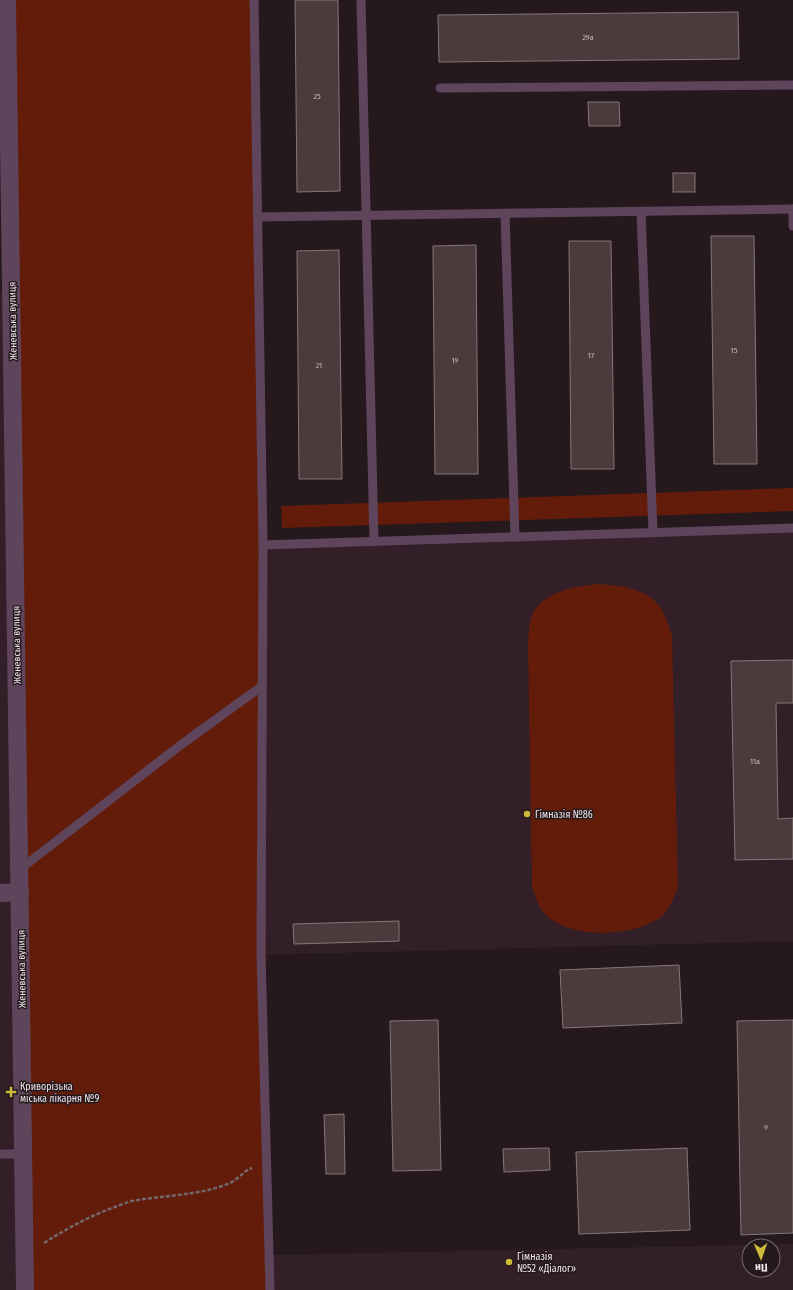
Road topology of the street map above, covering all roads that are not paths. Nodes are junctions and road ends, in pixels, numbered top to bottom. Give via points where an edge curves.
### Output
1 (7, 0) edge
2 (254, 0) edge
3 (361, 0) edge
4 (793, 85) edge
5 (440, 88) dead end
6 (793, 210) edge
7 (641, 212) junction
8 (505, 213) junction
9 (366, 215) junction
10 (258, 217) junction
11 (793, 226) edge
12 (6, 293) edge
13 (793, 528) edge
14 (653, 533) junction
15 (515, 537) junction
16 (374, 542) junction
17 (263, 545) junction
18 (262, 686) junction
19 (19, 870) junction
20 (20, 892) junction
21 (0, 893) edge
22 (0, 1154) edge
23 (24, 1154) junction
24 (25, 1290) edge
25 (270, 1290) edge

1 - 12 street, Женевська вулиця
2 - 10 lane
3 - 9 lane
4 - 5 lane
6 - 7 lane
6 - 11 lane
7 - 8 lane
7 - 14 lane
8 - 9 lane
8 - 15 lane
9 - 10 lane
9 - 16 lane
10 - 17 lane
12 - 19 street, Женевська вулиця
13 - 14 lane
14 - 15 lane
15 - 16 lane
16 - 17 lane
17 - 18 lane
18 - 19 lane via 182,744
18 - 25 lane via 261,955
19 - 20 street, Женевська вулиця
20 - 21 street
20 - 23 street, Женевська вулиця
22 - 23 lane
23 - 24 street, Женевська вулиця

